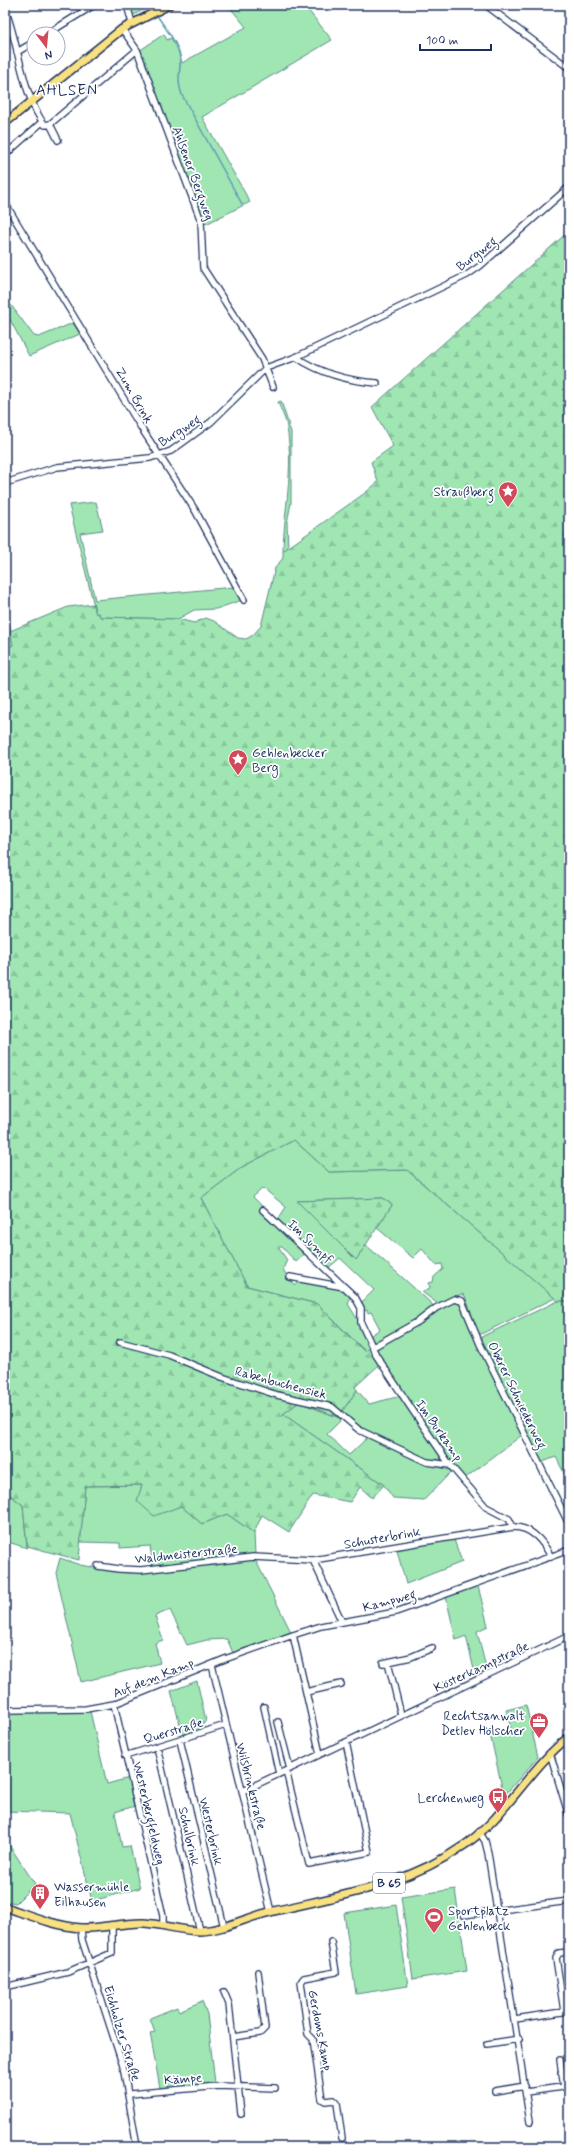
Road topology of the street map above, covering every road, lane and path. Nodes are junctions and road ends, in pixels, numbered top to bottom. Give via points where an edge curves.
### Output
1 (94, 5) edge
2 (128, 5) edge
3 (169, 5) edge
4 (486, 5) edge
5 (5, 9) edge
6 (132, 23) junction
7 (60, 26) edge
8 (122, 29) junction
9 (26, 47) edge
10 (137, 50) junction
11 (17, 52) junction
12 (569, 68) edge
13 (33, 102) junction
14 (42, 122) junction
15 (5, 123) edge
16 (50, 124) junction
17 (58, 140) dead end
18 (5, 155) edge
19 (569, 187) edge
20 (5, 203) edge
21 (296, 357) junction
22 (266, 368) junction
23 (377, 384) dead end
24 (273, 387) dead end
25 (159, 455) junction
26 (5, 483) edge
27 (244, 600) dead end
28 (263, 1210) dead end
29 (290, 1277) dead end
30 (344, 1287) junction
31 (120, 1342) dead end
32 (373, 1347) junction
33 (450, 1465) junction
34 (569, 1524) edge
35 (514, 1526) junction
36 (569, 1550) edge
37 (253, 1557) joint
38 (551, 1557) junction
39 (313, 1560) junction
40 (98, 1566) dead end
41 (342, 1622) junction
42 (293, 1635) junction
43 (569, 1636) edge
44 (432, 1648) dead end
45 (212, 1665) junction
46 (341, 1684) dead end
47 (306, 1692) junction
48 (114, 1704) junction
49 (264, 1706) dead end
50 (5, 1710) edge
51 (401, 1715) junction
52 (278, 1722) dead end
53 (226, 1725) junction
54 (569, 1737) edge
55 (180, 1740) junction
56 (346, 1742) junction
57 (157, 1747) junction
58 (550, 1753) junction
59 (320, 1754) junction
60 (125, 1756) junction
61 (288, 1770) junction
62 (279, 1774) junction
63 (243, 1791) junction
64 (569, 1816) edge
65 (479, 1832) junction
66 (569, 1901) edge
67 (5, 1907) edge
68 (498, 1911) junction
69 (270, 1912) junction
70 (464, 1915) dead end
71 (112, 1925) junction
72 (163, 1926) junction
73 (224, 1927) junction
74 (81, 1928) junction
75 (200, 1931) junction
76 (331, 1942) dead end
77 (569, 1952) edge
78 (90, 1964) junction
79 (258, 1972) dead end
80 (5, 1987) edge
81 (224, 1992) dead end
82 (567, 2011) edge
83 (515, 2019) junction
84 (233, 2037) junction
85 (519, 2039) junction
86 (487, 2044) dead end
87 (560, 2060) dead end
88 (238, 2087) junction
89 (566, 2087) edge
90 (275, 2088) dead end
91 (526, 2089) junction
92 (495, 2091) dead end
93 (130, 2094) junction
94 (241, 2114) dead end
95 (530, 2122) dead end
96 (342, 2138) dead end
97 (137, 2147) edge

1 - 7 street
2 - 6 street
3 - 6 main road
4 - 12 street
5 - 11 street
6 - 8 main road
8 - 10 street, Ahlsener Bergweg
8 - 13 main road
9 - 11 street
10 - 16 street
10 - 22 street, Ahlsener Bergweg via 202,220 203,268
11 - 13 street
13 - 14 street
13 - 15 main road
14 - 16 street via 45,125
14 - 18 street
16 - 17 street
19 - 21 street, Burgweg via 467,275
20 - 25 street, Zum Brink
21 - 22 street, Burgweg
21 - 23 street via 306,364 352,381
22 - 24 street, Ahlsener Bergweg
22 - 25 street, Burgweg via 211,422 170,451
25 - 26 street, Burgweg via 150,458 57,466
25 - 27 street, Zum Brink via 195,510
28 - 30 street, Im Sumpf
29 - 30 street
30 - 32 street, Im Burkamp via 355,1296 360,1305 361,1322
31 - 33 street, Rabenbuchensiek via 169,1356 277,1395 332,1408 359,1430 427,1462
32 - 33 street, Im Burkamp via 379,1361
32 - 34 street, Oberer Schniederweg via 454,1299 459,1299 465,1304 480,1344
33 - 35 street, Im Burkamp via 486,1507 508,1519
35 - 38 street, Im Burkamp via 532,1532
35 - 39 street, Schusterbrink
36 - 38 street, Kampweg
37 - 39 street, Schusterbrink
37 - 40 street, Waldmeisterstraße via 141,1570
38 - 41 street, Kampweg via 396,1612
39 - 41 street
41 - 42 street, Kampweg
42 - 45 street, Kampweg
42 - 47 street
43 - 51 street, Kösterkampstraße
44 - 51 street via 411,1657 386,1663
45 - 48 street, Auf dem Kamp
45 - 53 street, Wilsbrinkstraße
46 - 47 street
47 - 59 street
48 - 50 street, Auf dem Kamp via 86,1709
48 - 60 street, Westerbergfeldweg
49 - 62 street
51 - 56 street, Kösterkampstraße
52 - 61 street
53 - 55 street, Querstraße
53 - 63 street, Wilsbrinkstraße
54 - 58 main road, B 65
55 - 57 street, Querstraße
55 - 73 street, Westerbrink
56 - 59 street, Kösterkampstraße
56 - 61 street via 369,1852 309,1864
57 - 60 street, Querstraße
57 - 75 street, Schulbrink
58 - 64 street
58 - 65 main road, B 65 via 498,1814
59 - 61 street, Kösterkampstraße
60 - 72 street, Westerbergfeldweg via 163,1916
61 - 62 street, Kösterkampstraße
62 - 63 street, Kösterkampstraße
63 - 69 street, Wilsbrinkstraße
65 - 68 street via 488,1853
65 - 69 main road, B 65 via 447,1856 401,1879 354,1894
66 - 68 street
67 - 74 main road, B 65 via 44,1920
68 - 70 street
68 - 83 street
69 - 73 main road, B 65
71 - 72 main road, B 65 via 136,1923
71 - 74 main road, B 65
71 - 78 street via 112,1953
72 - 75 main road, B 65
73 - 75 main road, B 65
74 - 78 street, Eichholzer Straße
76 - 96 street, Gerdoms Kamp via 336,1972 304,1978 300,1982 308,2034 313,2039 322,2098 337,2103
77 - 82 street via 559,1953 556,1958
78 - 80 street
78 - 93 street, Eichholzer Straße via 116,2041
79 - 84 street via 265,2028 260,2033
81 - 84 street via 229,2004
82 - 83 street
83 - 85 street
84 - 88 street
85 - 86 street
85 - 91 street
87 - 89 street
88 - 90 street, Kämpe
88 - 93 street, Kämpe via 219,2086
88 - 94 street
89 - 91 street
91 - 92 street
91 - 95 street
93 - 97 street, Eichholzer Straße

